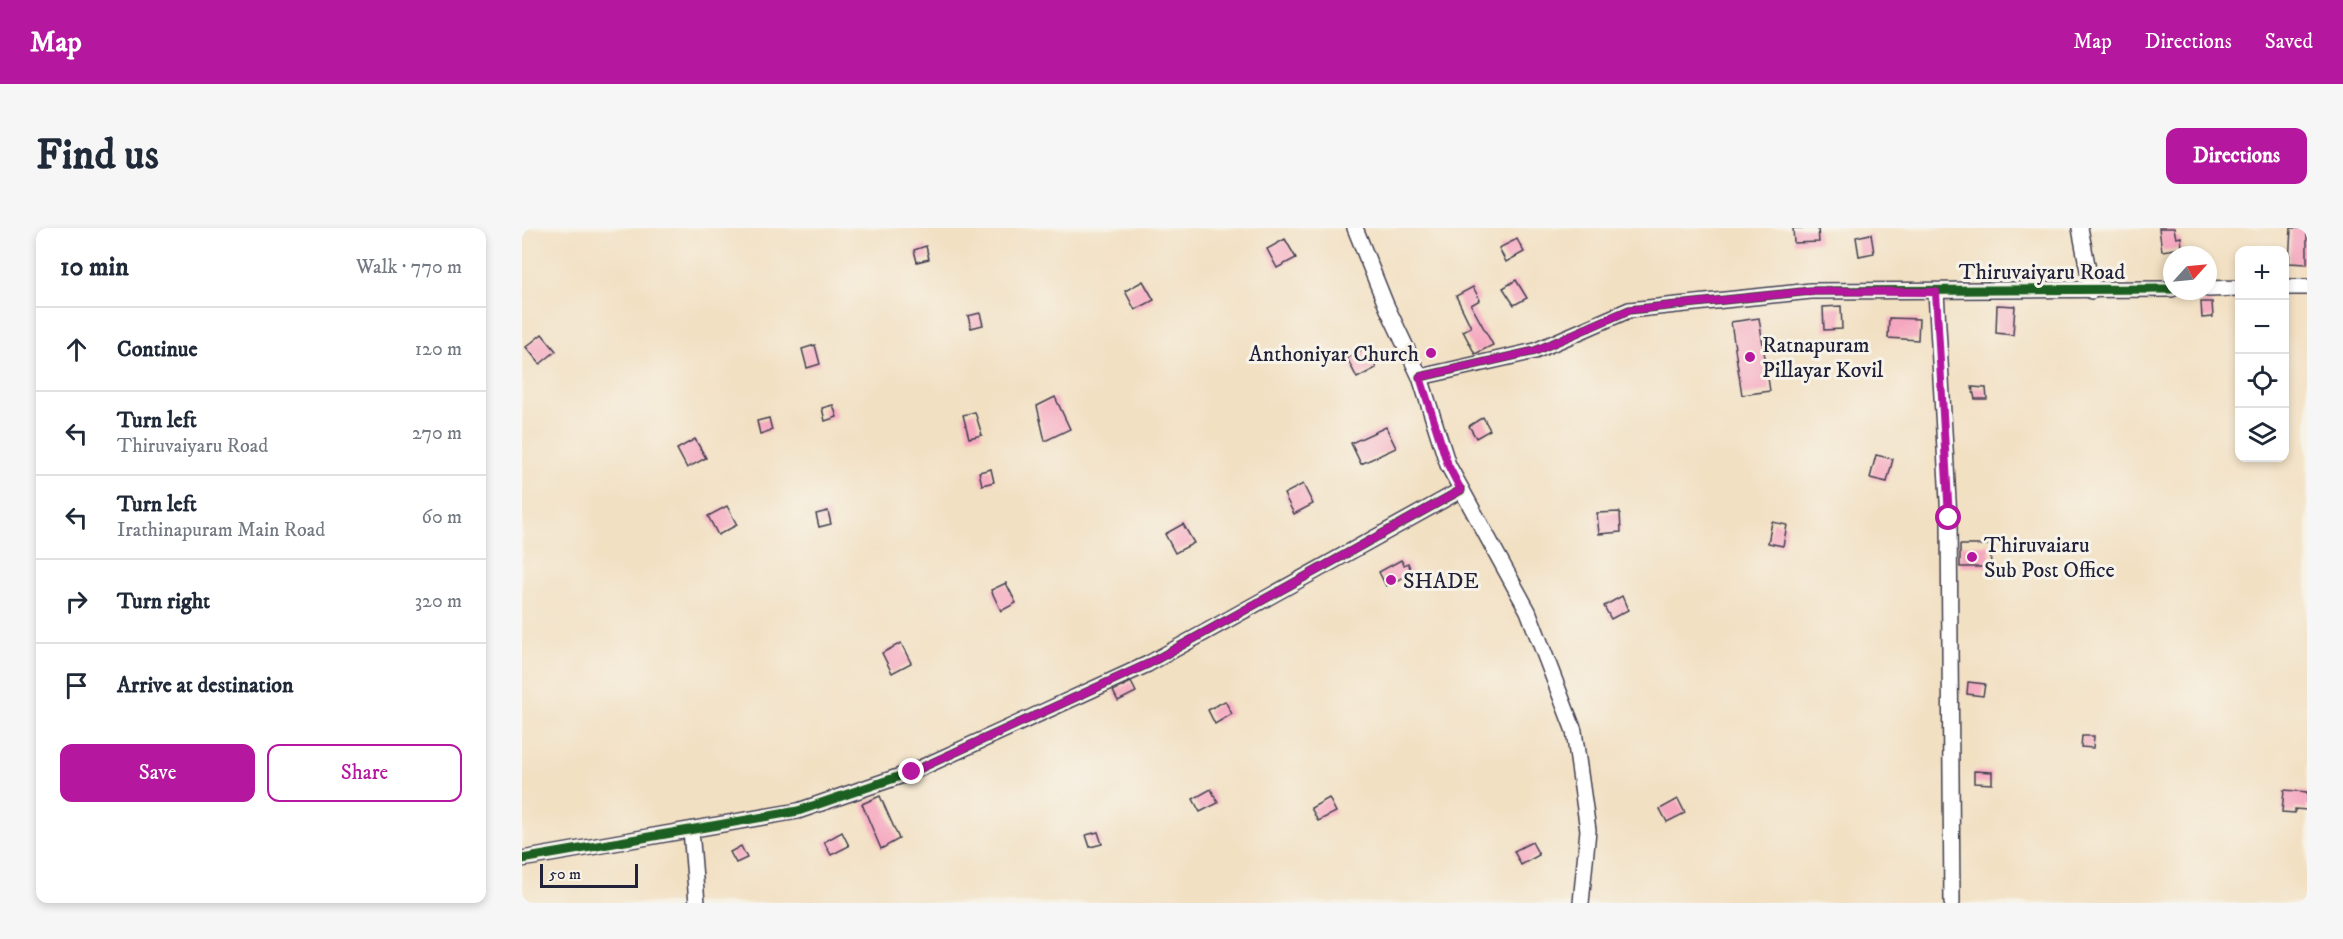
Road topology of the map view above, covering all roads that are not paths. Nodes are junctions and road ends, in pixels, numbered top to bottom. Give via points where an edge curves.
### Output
1 (1355, 228) edge
2 (2080, 228) edge
3 (2289, 287) edge
4 (2307, 287) edge
5 (2235, 288) edge
6 (2163, 289) edge
7 (2217, 289) edge
8 (2091, 291) junction
9 (1936, 292) junction
10 (1420, 377) junction
11 (1461, 490) junction
12 (691, 830) junction
13 (522, 859) edge
14 (697, 903) edge
15 (1581, 903) edge
16 (1952, 903) edge

1 - 10 street
2 - 8 street
3 - 4 street
5 - 7 street
6 - 8 street, Thiruvaiyaru Road
8 - 9 street, Thiruvaiyaru Road
9 - 10 street, Thiruvaiyaru Road via 1811,291 1629,310 1535,351
9 - 16 street via 1949,518
10 - 11 street via 1448,465
11 - 12 street via 1148,664 912,772 798,811
11 - 15 street via 1528,611 1574,731 1588,830
12 - 13 street
12 - 14 street

